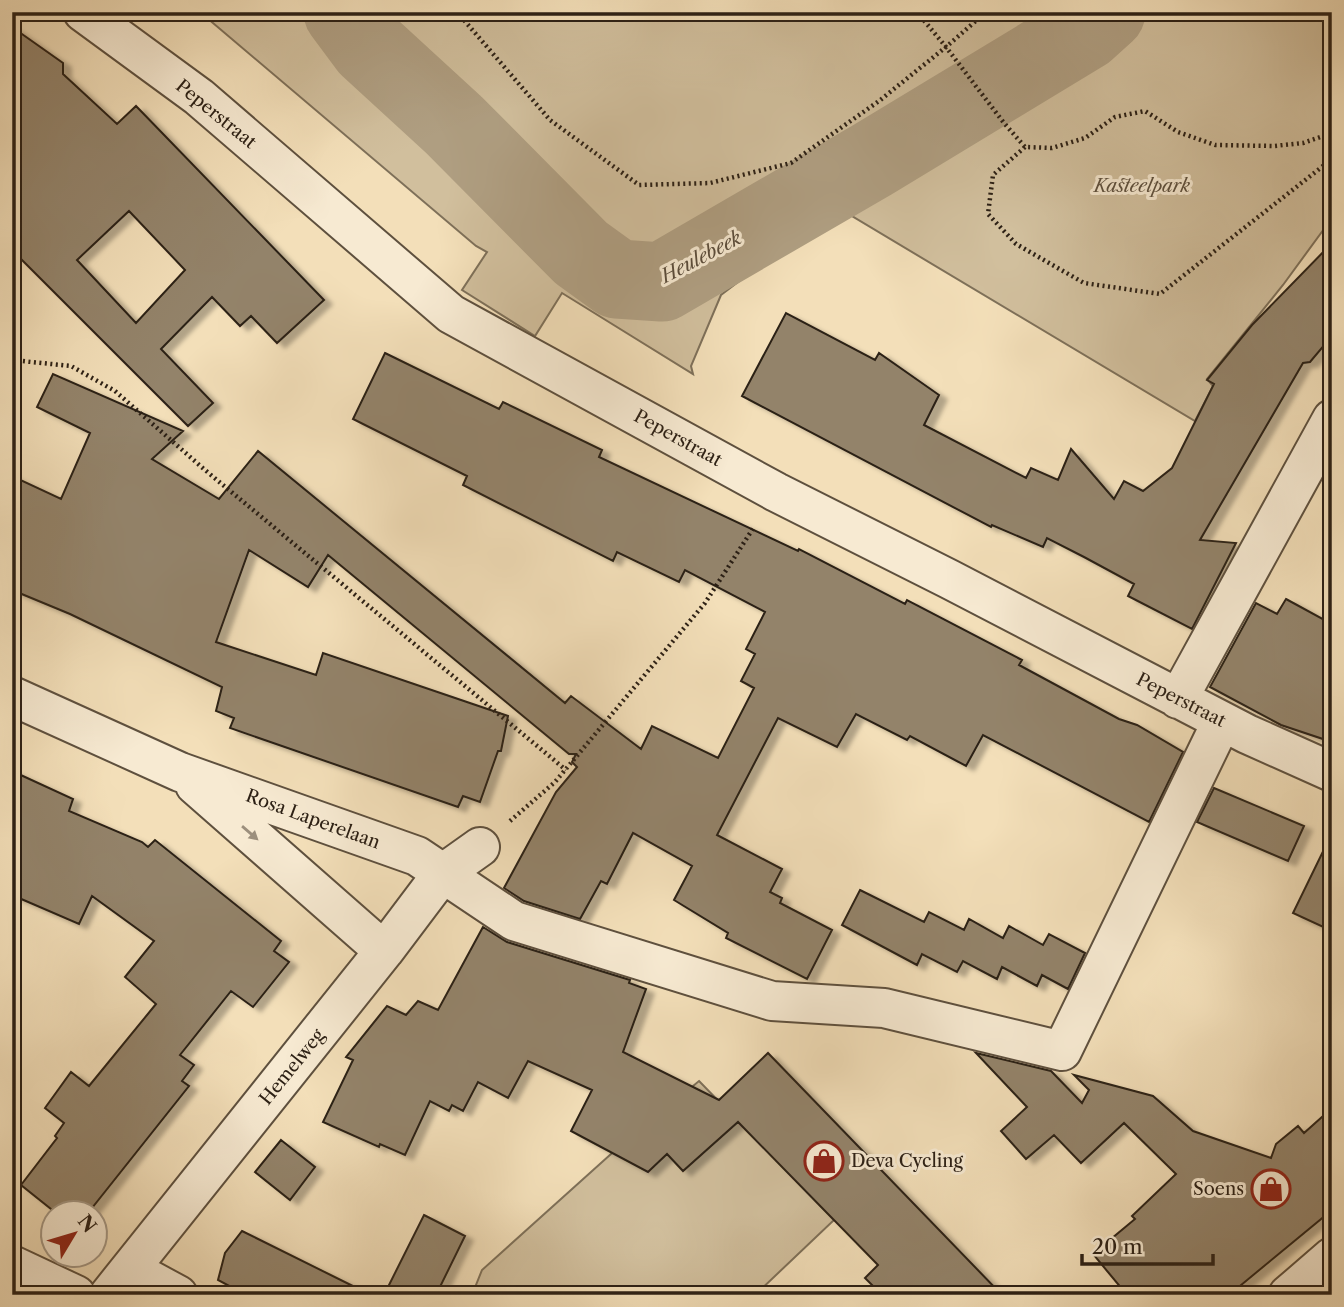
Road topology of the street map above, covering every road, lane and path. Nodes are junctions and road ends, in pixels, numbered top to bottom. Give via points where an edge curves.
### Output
1 (83, 12) edge
2 (457, 12) edge
3 (917, 12) edge
4 (986, 12) edge
5 (946, 47) junction
6 (1332, 133) edge
7 (1025, 147) junction
8 (1332, 159) edge
9 (12, 360) edge
10 (1332, 419) edge
11 (776, 492) junction
12 (12, 696) edge
13 (1178, 699) junction
14 (1222, 721) junction
15 (566, 770) junction
16 (180, 772) junction
17 (1332, 772) edge
18 (480, 847) joint
19 (442, 874) junction
20 (384, 951) junction
21 (1332, 1257) edge
22 (12, 1265) edge
23 (120, 1282) edge
24 (76, 1295) edge
25 (178, 1295) edge
26 (1288, 1295) edge

1 - 11 street, Peperstraat via 199,97 451,314
2 - 5 path via 550,121 639,185 710,183 791,163
3 - 5 path
4 - 5 path
5 - 7 path
6 - 7 path via 1303,144 1215,145 1178,132 1145,111 1115,117 1085,138 1052,148
7 - 8 path via 993,175 988,214 1016,244 1084,283 1160,294
9 - 15 path via 71,366 115,391
10 - 13 street
11 - 13 street, Peperstraat
11 - 15 path via 705,603
12 - 16 street, Rosa Laperelaan
13 - 14 street, Peperstraat
14 - 17 street, Peperstraat
14 - 19 street, Rosa Laperelaan via 1062,1051 884,1008 772,1001 514,921
15 - 18 path
16 - 19 street, Rosa Laperelaan via 417,856
16 -> 20 street, Rosa Laperelaan
18 - 19 street, Hemelweg
19 - 20 street, Hemelweg
20 - 23 street, Hemelweg
21 - 26 street
22 - 24 street
23 - 25 street

